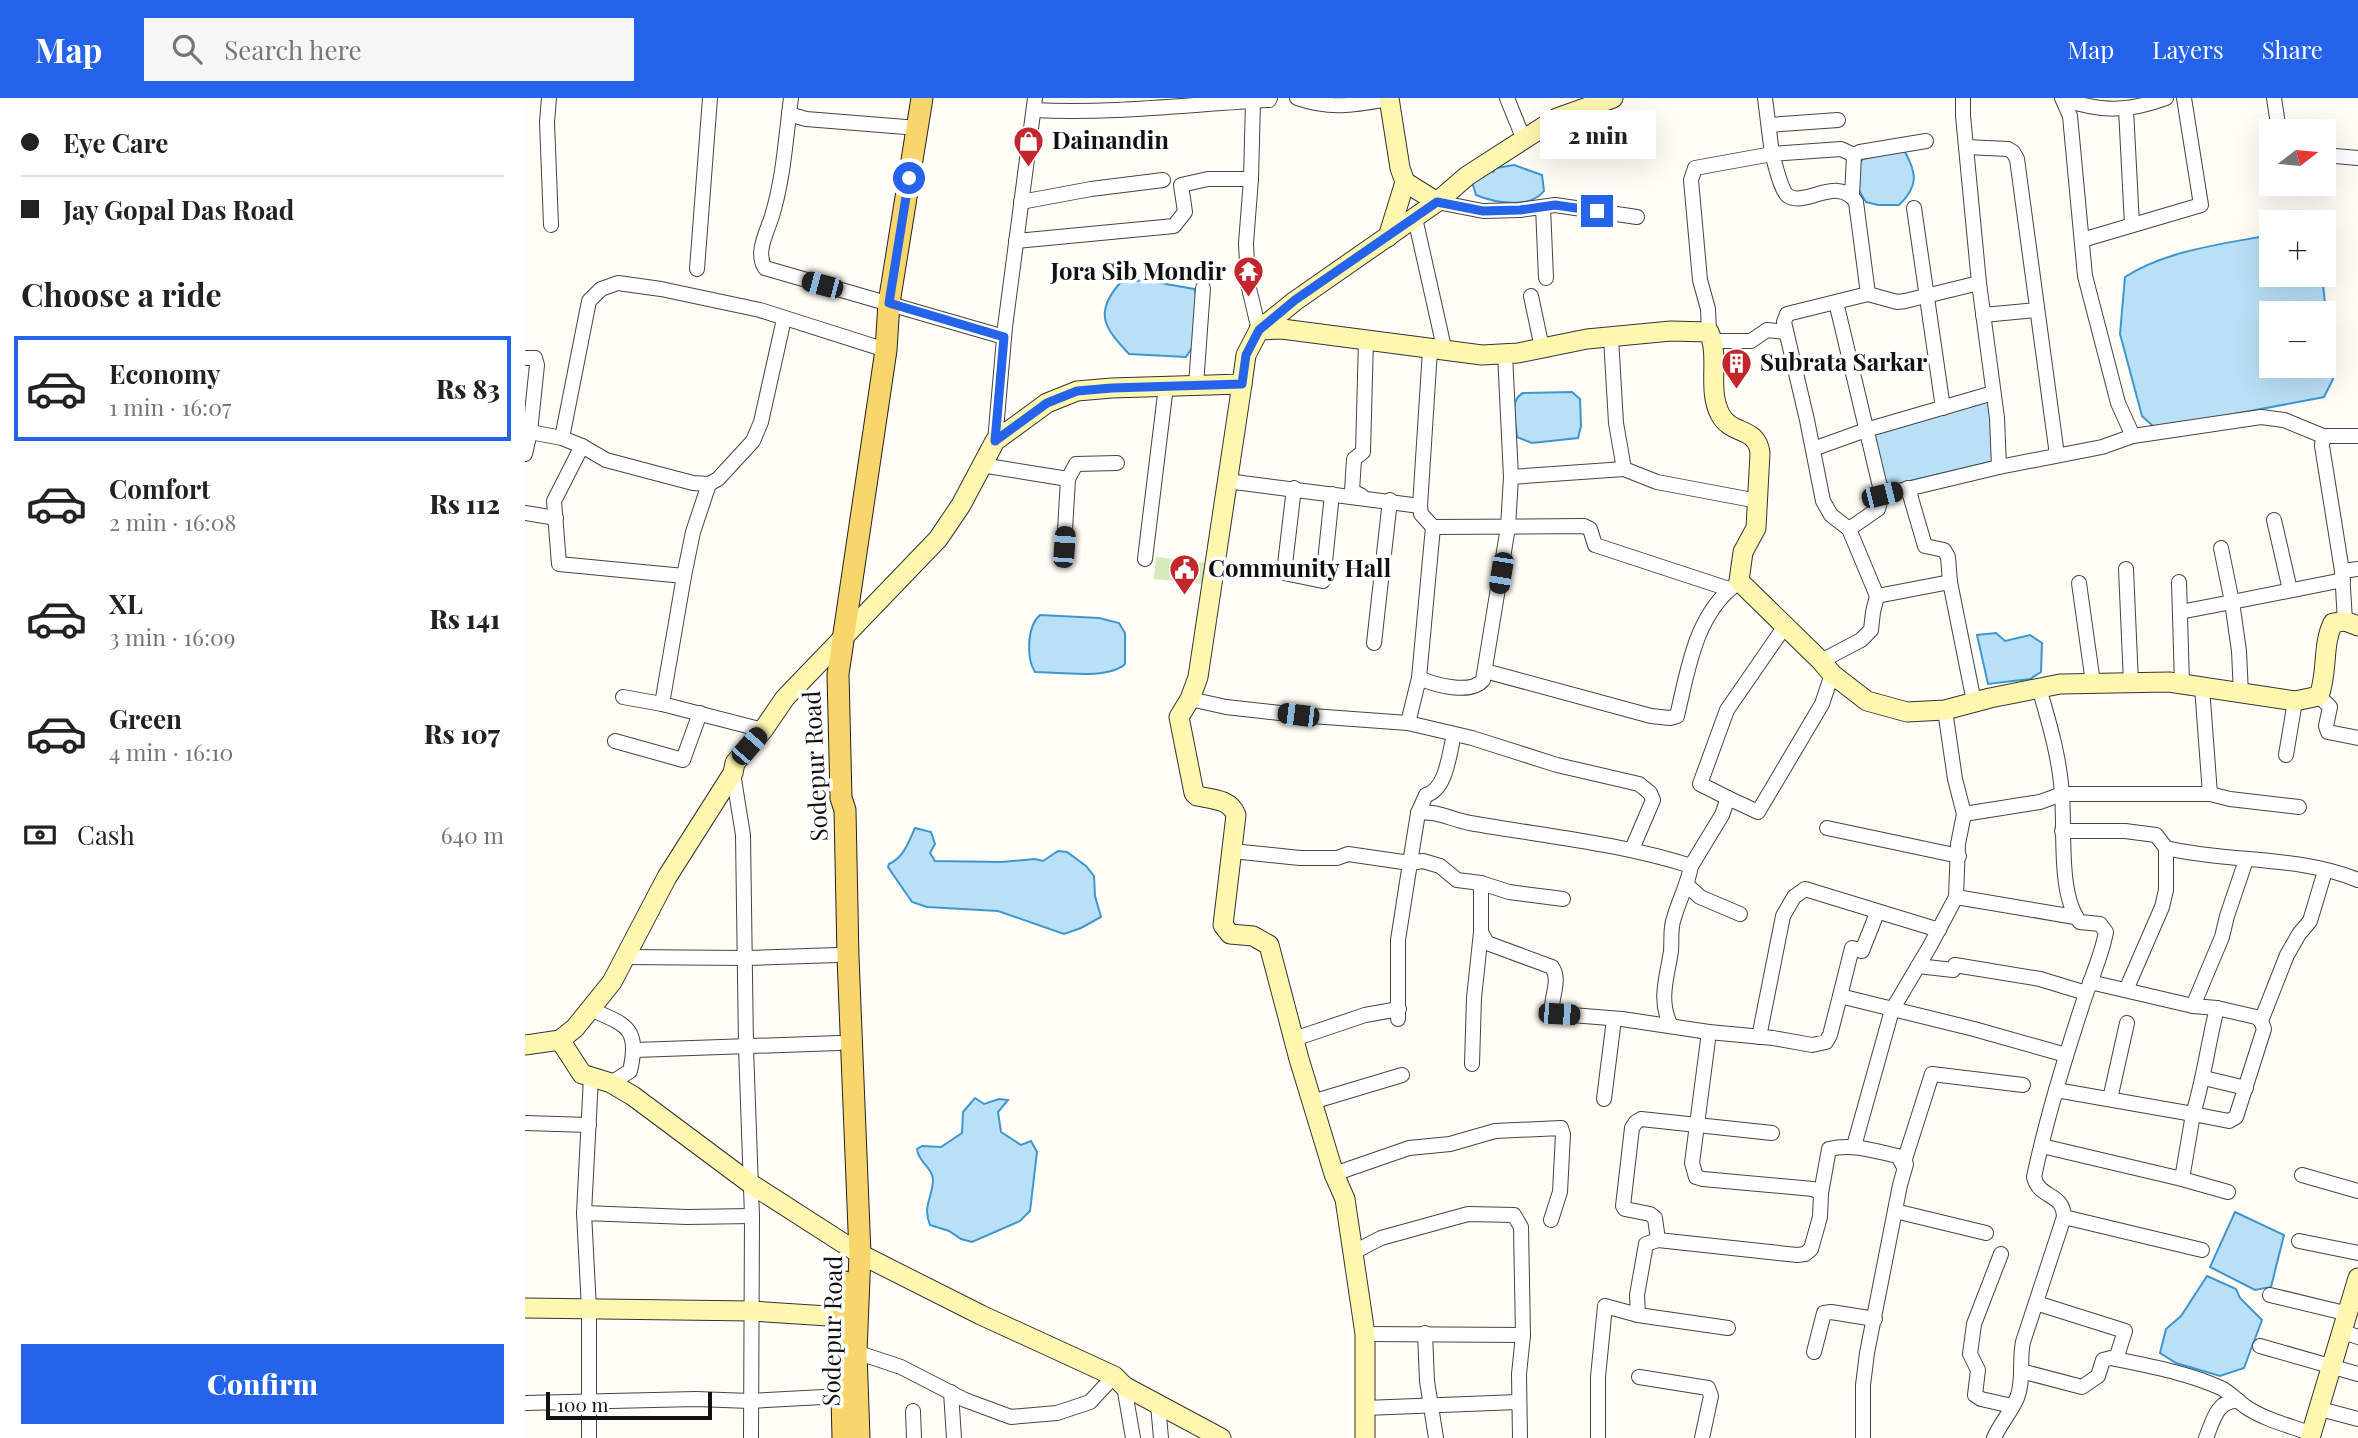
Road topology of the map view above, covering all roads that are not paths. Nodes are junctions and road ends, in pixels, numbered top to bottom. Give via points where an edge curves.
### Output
1 (549, 98) edge
2 (710, 98) edge
3 (791, 98) edge
4 (922, 98) edge
5 (1270, 98) edge
6 (1297, 98) edge
7 (1507, 98) edge
8 (1612, 98) edge
9 (1765, 98) edge
10 (1963, 98) edge
11 (2062, 98) edge
12 (2166, 98) edge
13 (2184, 98) edge
14 (2274, 98) edge
15 (1389, 99) edge
16 (1253, 101) junction
17 (1035, 104) edge
18 (2126, 109) junction
19 (789, 114) junction
20 (2277, 119) edge
21 (1838, 120) dead end
22 (1769, 125) junction
23 (918, 128) junction
24 (1524, 140) junction
25 (1926, 141) dead end
26 (1966, 147) junction
27 (1772, 154) junction
28 (1854, 155) junction
29 (2336, 156) edge
30 (2358, 158) edge
31 (1251, 179) junction
32 (1163, 180) dead end
33 (1405, 182) junction
34 (1852, 196) junction
35 (1021, 202) junction
36 (1437, 202) junction
37 (1543, 207) junction
38 (1914, 208) dead end
39 (1637, 217) dead end
40 (1415, 218) junction
41 (551, 225) dead end
42 (2132, 225) junction
43 (1388, 237) junction
44 (2082, 240) junction
45 (1016, 241) junction
46 (697, 269) dead end
47 (1546, 278) dead end
48 (1979, 283) junction
49 (1202, 288) dead end
50 (1868, 294) junction
51 (1531, 296) dead end
52 (1928, 296) junction
53 (1836, 302) junction
54 (889, 303) junction
55 (2036, 310) junction
56 (1983, 314) junction
57 (784, 319) junction
58 (1259, 330) junction
59 (1786, 332) junction
60 (1004, 337) junction
61 (1711, 337) junction
62 (1611, 338) junction
63 (1366, 339) junction
64 (1542, 348) junction
65 (886, 350) junction
66 (1438, 351) junction
67 (1505, 354) junction
68 (525, 358) edge
69 (1242, 384) junction
70 (1196, 385) junction
71 (1166, 386) junction
72 (1993, 393) junction
73 (529, 405) edge
74 (1943, 408) junction
75 (1867, 430) junction
76 (530, 432) junction
77 (2133, 436) junction
78 (2323, 436) junction
79 (2358, 436) edge
80 (562, 438) junction
81 (995, 441) junction
82 (582, 446) junction
83 (1813, 449) junction
84 (525, 454) edge
85 (2057, 455) junction
86 (1117, 463) dead end
87 (981, 465) junction
88 (1999, 467) junction
89 (1624, 470) junction
90 (1511, 477) junction
91 (1068, 479) junction
92 (1227, 481) junction
93 (709, 484) junction
94 (1294, 488) junction
95 (1908, 488) junction
96 (1332, 494) junction
97 (1882, 495) junction
98 (1362, 496) junction
99 (1390, 500) junction
100 (1758, 501) junction
101 (1420, 506) junction
102 (525, 513) edge
103 (556, 518) junction
104 (2274, 520) dead end
105 (1433, 527) junction
106 (1508, 527) junction
107 (1849, 529) junction
108 (1064, 547) dead end
109 (2221, 548) dead end
110 (1145, 559) dead end
111 (2126, 569) dead end
112 (2358, 569) edge
113 (684, 576) junction
114 (2342, 576) junction
115 (1950, 582) junction
116 (2179, 582) dead end
117 (2080, 583) dead end
118 (1734, 585) junction
119 (2290, 590) junction
120 (1877, 596) junction
121 (2232, 602) junction
122 (2180, 612) junction
123 (2352, 623) edge
124 (1785, 626) junction
125 (842, 639) junction
126 (1374, 643) dead end
127 (1826, 667) junction
128 (1485, 671) junction
129 (1419, 678) junction
130 (2093, 683) junction
131 (2131, 683) junction
132 (2182, 684) junction
133 (2201, 687) junction
134 (2039, 688) junction
135 (2241, 694) junction
136 (2319, 696) junction
137 (623, 697) dead end
138 (1191, 699) junction
139 (2295, 701) junction
140 (1973, 702) junction
141 (663, 704) junction
142 (1945, 710) junction
143 (700, 713) junction
144 (1408, 723) junction
145 (764, 730) junction
146 (1454, 735) junction
147 (2358, 738) edge
148 (615, 741) dead end
149 (2287, 755) dead end
150 (733, 773) junction
151 (2062, 794) junction
152 (2210, 794) junction
153 (841, 798) junction
154 (1728, 798) junction
155 (2299, 807) dead end
156 (1418, 813) junction
157 (1964, 814) junction
158 (1827, 828) dead end
159 (2062, 831) junction
160 (2166, 848) junction
161 (1632, 849) junction
162 (1232, 851) junction
163 (1959, 856) junction
164 (2246, 860) junction
165 (1410, 863) junction
166 (1691, 866) junction
167 (2325, 871) junction
168 (2358, 880) edge
169 (1481, 883) junction
170 (1688, 886) junction
171 (1956, 897) junction
172 (1563, 899) dead end
173 (1877, 913) junction
174 (1740, 914) dead end
175 (2075, 917) junction
176 (1939, 930) junction
177 (1481, 932) junction
178 (837, 955) junction
179 (625, 957) junction
180 (746, 958) junction
181 (1918, 966) junction
182 (2088, 988) junction
183 (2126, 990) junction
184 (1839, 996) junction
185 (2193, 1006) junction
186 (2217, 1008) junction
187 (590, 1009) junction
188 (1892, 1010) junction
189 (1613, 1018) junction
190 (2261, 1021) junction
191 (2127, 1023) dead end
192 (1671, 1026) junction
193 (1709, 1032) junction
194 (1759, 1037) junction
195 (1294, 1039) junction
196 (560, 1040) junction
197 (839, 1043) junction
198 (525, 1045) edge
199 (746, 1047) junction
200 (635, 1050) junction
201 (2066, 1055) junction
202 (1472, 1064) dead end
203 (1402, 1075) dead end
204 (591, 1077) junction
205 (2204, 1078) junction
206 (611, 1083) junction
207 (2023, 1085) dead end
208 (2246, 1088) junction
209 (2056, 1090) junction
210 (1604, 1099) dead end
211 (2109, 1099) junction
212 (1312, 1102) junction
213 (2193, 1114) junction
214 (525, 1123) edge
215 (589, 1125) junction
216 (1696, 1125) junction
217 (1772, 1133) dead end
218 (1854, 1146) junction
219 (2042, 1146) junction
220 (1902, 1165) junction
221 (1334, 1174) junction
222 (2302, 1175) dead end
223 (2182, 1179) junction
224 (751, 1184) junction
225 (2358, 1191) edge
226 (2228, 1192) dead end
227 (1821, 1193) junction
228 (1895, 1212) junction
229 (584, 1213) junction
230 (753, 1216) junction
231 (2064, 1217) junction
232 (1551, 1220) dead end
233 (1986, 1233) dead end
234 (1658, 1240) junction
235 (2299, 1241) dead end
236 (854, 1250) junction
237 (2202, 1250) dead end
238 (1352, 1253) junction
239 (2358, 1253) edge
240 (2001, 1254) dead end
241 (2358, 1278) edge
242 (2270, 1295) dead end
243 (2036, 1303) junction
244 (525, 1308) edge
245 (589, 1309) junction
246 (751, 1311) junction
247 (1638, 1315) junction
248 (843, 1317) junction
249 (1875, 1318) junction
250 (1728, 1328) dead end
251 (2350, 1328) edge
252 (1425, 1333) junction
253 (1365, 1334) junction
254 (1523, 1335) junction
255 (2260, 1346) dead end
256 (856, 1352) junction
257 (1814, 1352) dead end
258 (2116, 1359) junction
259 (2333, 1367) junction
260 (2021, 1371) junction
261 (2358, 1374) edge
262 (1639, 1377) dead end
263 (1119, 1381) junction
264 (951, 1392) junction
265 (842, 1396) junction
266 (750, 1401) junction
267 (2239, 1401) junction
268 (590, 1402) junction
269 (1518, 1402) junction
270 (525, 1403) edge
271 (1159, 1405) junction
272 (1431, 1406) junction
273 (2012, 1406) junction
274 (1365, 1408) junction
275 (2320, 1409) junction
276 (913, 1411) dead end
277 (2358, 1419) edge
278 (2311, 1436) edge
279 (589, 1438) edge
280 (751, 1438) edge
281 (843, 1438) edge
282 (859, 1438) edge
283 (914, 1438) edge
284 (954, 1438) edge
285 (1133, 1438) edge
286 (1161, 1438) edge
287 (1221, 1438) edge
288 (1365, 1438) edge
289 (1436, 1438) edge
290 (1520, 1438) edge
291 (1598, 1438) edge
292 (1702, 1438) edge
293 (1863, 1438) edge
294 (1994, 1438) edge
295 (2206, 1438) edge

1 - 41 street
2 - 46 street
3 - 19 street
4 - 23 main road, Sodepur Road
5 - 16 street
6 - 15 street via 1345,107
7 - 24 street
8 - 24 street via 1557,118
9 - 22 street
10 - 26 street
11 - 18 street via 2087,108
11 - 44 street via 2070,116
12 - 18 street
13 - 42 street via 2201,205
14 - 20 street
15 - 33 street
16 - 17 street via 1077,112
16 - 31 street
17 - 35 street
18 - 42 street
19 - 23 street
19 - 54 street via 776,201 760,261 765,268
21 - 22 street
22 - 27 street
23 - 54 main road, Sodepur Road
24 - 36 street via 1467,176
25 - 28 street
26 - 48 street
26 - 55 street via 2007,149 2017,159
27 - 28 street via 1841,149
27 - 34 street via 1788,196 1840,191
27 - 61 street via 1695,168 1691,180 1700,280
28 - 34 street
29 - 30 street
31 - 45 street via 1208,179 1181,185 1185,212 1174,226
31 - 58 street via 1248,284
32 - 35 street
33 - 36 street
33 - 43 street
34 - 50 street
35 - 45 street
36 - 37 street via 1483,211
36 - 40 street
37 - 39 street
37 - 47 street
38 - 52 street
40 - 43 street
40 - 66 street
42 - 44 street
43 - 58 street
44 - 77 street via 2085,276 2100,336 2118,403
45 - 60 street
48 - 52 street
48 - 56 street
49 - 70 street
50 - 52 street via 1897,302
50 - 53 street
51 - 64 street
52 - 74 street
53 - 59 street via 1787,314
53 - 75 street
54 - 60 street
54 - 65 main road, Sodepur Road
55 - 56 street
55 - 85 street
56 - 72 street
57 - 65 street
57 - 80 street via 661,289 618,283 601,289 589,301
57 - 93 street via 753,441
58 - 63 street
58 - 69 street via 1246,355
59 - 61 street via 1767,330 1751,341
59 - 83 street
60 - 81 street
61 - 62 street via 1671,331
61 - 100 street via 1720,414 1759,443
62 - 64 street
62 - 89 street
63 - 66 street
63 - 98 street via 1363,452 1354,459 1352,491
64 - 67 street
65 - 125 main road, Sodepur Road
66 - 67 street
66 - 101 street
67 - 90 street
68 - 73 street via 535,358 537,365
69 - 70 street
69 - 92 street
70 - 71 street
71 - 81 street via 1077,391 1047,403
71 - 110 street
72 - 74 street
72 - 88 street
73 - 76 street
74 - 75 street
75 - 83 street
75 - 97 street
76 - 80 street
76 - 84 street
77 - 78 street via 2261,417 2284,420
77 - 85 street
78 - 79 street
78 - 114 street
80 - 82 street
81 - 87 street
82 - 93 street via 606,460
82 - 103 street via 554,501
83 - 107 street via 1823,501
85 - 88 street
86 - 91 street via 1076,464
87 - 91 street
87 - 125 street via 938,539
88 - 95 street
89 - 90 street
89 - 100 street via 1657,482
90 - 106 street
91 - 108 street
92 - 94 street
92 - 138 street via 1205,638
93 - 113 street
94 - 96 street
94 - 96 street via 1284,573 1323,581
95 - 97 street
95 - 115 street via 1925,546 1944,550 1948,557
96 - 98 street
97 - 107 street via 1878,509
98 - 99 street
99 - 101 street
99 - 126 street
100 - 118 street via 1756,527
101 - 105 street
102 - 103 street
103 - 113 street via 559,564
104 - 119 street
105 - 106 street
105 - 129 street
106 - 118 street via 1584,526 1590,529 1595,545
106 - 128 street
107 - 120 street
109 - 121 street
111 - 131 street
112 - 114 street
113 - 141 street
114 - 119 street
114 - 123 street
115 - 120 street
115 - 140 street
116 - 122 street
117 - 130 street
118 - 124 street
118 - 128 street via 1705,620 1677,716 1651,716
119 - 121 street
120 - 127 street via 1871,630
121 - 122 street
121 - 135 street
122 - 132 street
123 - 136 street via 2333,623 2329,631 2325,682
124 - 127 street
124 - 154 street via 1727,710 1700,784
125 - 145 street via 785,698
125 - 153 main road, Sodepur Road via 838,674
127 - 142 street via 1867,701 1907,712
127 - 154 street via 1822,704 1758,812
128 - 129 street via 1474,687
129 - 144 street
130 - 131 street
130 - 134 street
131 - 132 street
132 - 133 street
133 - 135 street
133 - 152 street
134 - 140 street
134 - 151 street
135 - 139 street
136 - 139 street
136 - 147 street via 2330,707 2329,732
137 - 141 street
138 - 144 street via 1298,715
138 - 162 street via 1179,717 1192,788 1197,796 1233,808
139 - 149 street
140 - 142 street
141 - 143 street
142 - 157 street
143 - 145 street
143 - 148 street via 683,760
144 - 146 street
145 - 150 street via 735,763
146 - 156 street via 1441,783 1426,795
146 - 161 street via 1639,783 1653,800
150 - 179 street via 667,877
150 - 180 street via 743,835
151 - 152 street
151 - 157 street via 2041,802
151 - 159 street
152 - 155 street
153 - 178 main road via 834,804
153 - 236 main road, Sodepur Road via 845,810
154 - 166 street
156 - 161 street via 1428,811 1466,823
156 - 165 street
157 - 163 street
158 - 163 street
159 - 160 street via 2157,835
159 - 175 street via 2069,904
160 - 164 street
160 - 183 street via 2162,907
161 - 166 street
162 - 165 street via 1300,858 1348,854
162 - 195 street via 1223,925 1230,934 1253,936 1269,945
163 - 171 street
164 - 167 street
164 - 185 street via 2222,937
165 - 169 street via 1423,861 1440,866 1457,880
165 - 195 street via 1398,940 1399,1014 1365,1015
166 - 170 street
167 - 168 street
167 - 190 street via 2310,921 2287,955
169 - 172 street
169 - 177 street
170 - 174 street via 1700,897
170 - 192 street via 1672,921 1663,998
171 - 175 street
171 - 176 street
173 - 176 street
173 - 184 street via 1862,951 1852,948
173 - 194 street via 1805,889 1794,897 1783,916
175 - 182 street via 2100,924 2106,932 2102,956
176 - 181 street
177 - 189 street via 1487,943 1552,967 1556,979 1552,1011
177 - 202 street
178 - 180 street
178 - 197 main road
179 - 180 street
179 - 187 street
180 - 199 street
181 - 182 street via 1952,970 1955,965
181 - 188 street
182 - 183 street
182 - 201 street
183 - 185 street
184 - 188 street
184 - 194 street via 1826,1042 1812,1045
185 - 186 street
186 - 190 street
186 - 205 street
187 - 196 street
187 - 200 street via 624,1024
188 - 201 street
188 - 218 street
189 - 192 street
189 - 210 street
190 - 208 street via 2264,1029
191 - 211 street
192 - 193 street
193 - 194 street
193 - 216 street
195 - 212 street
196 - 198 street
196 - 204 street via 582,1074
197 - 199 street
197 - 236 main road
199 - 200 street
199 - 224 street
200 - 206 street via 630,1071
201 - 209 street
203 - 212 street
204 - 206 street
204 - 215 street
205 - 208 street
205 - 213 street
206 - 224 street
207 - 220 street via 1932,1074
208 - 213 street via 2233,1120
209 - 211 street
209 - 219 street
211 - 213 street
212 - 221 street
213 - 223 street
214 - 215 street
215 - 229 street
216 - 217 street
216 - 227 street via 1692,1163 1696,1177
216 - 234 street via 1641,1119 1632,1128 1623,1206 1655,1218
218 - 220 street via 1898,1156
218 - 227 street via 1829,1149
219 - 223 street
219 - 231 street via 2035,1184 2059,1201
220 - 228 street via 1906,1164
221 - 232 street via 1409,1148 1495,1131 1561,1128 1560,1192
221 - 238 street via 1345,1199
222 - 225 street
223 - 226 street
224 - 230 street
224 - 236 street
227 - 234 street via 1820,1217 1811,1249 1805,1254
228 - 233 street
228 - 249 street
229 - 230 street
229 - 245 street
230 - 246 street
231 - 237 street
231 - 243 street
234 - 247 street via 1644,1249
235 - 239 street
236 - 248 main road
236 - 256 main road, Sodepur Road
236 - 263 street
238 - 253 street
238 - 254 street via 1381,1238 1468,1214 1514,1215 1521,1227
240 - 273 street via 1974,1324 1970,1354 1978,1370 1975,1395
241 - 251 street
242 - 251 street
243 - 258 street via 2125,1331
243 - 260 street via 2023,1342
244 - 245 street
245 - 246 street
245 - 268 street
246 - 248 street
246 - 266 street
247 - 250 street
247 - 291 street via 1605,1306
248 - 265 main road
249 - 257 street via 1825,1313
249 - 293 street via 1863,1385
251 - 259 street
252 - 253 street
252 - 254 street
252 - 272 street
253 - 274 street
254 - 269 street
255 - 259 street
256 - 264 street via 901,1367
256 - 282 main road, Sodepur Road
258 - 260 street via 2103,1360 2098,1376 2082,1387
258 - 267 street via 2188,1376 2222,1388
259 - 261 street
259 - 275 street
260 - 273 street
262 - 292 street via 1708,1388 1711,1396
263 - 264 street via 1090,1402 1057,1413 1011,1418
263 - 271 street
263 - 285 street
264 - 284 street
265 - 266 street
265 - 281 main road
266 - 268 street
266 - 280 street
267 - 278 street
267 - 295 street via 2221,1405
268 - 270 street
268 - 279 street
269 - 272 street
269 - 290 street
271 - 286 street
271 - 287 street
272 - 274 street
272 - 289 street
273 - 294 street
274 - 288 street
275 - 277 street
275 - 278 street
276 - 283 street

